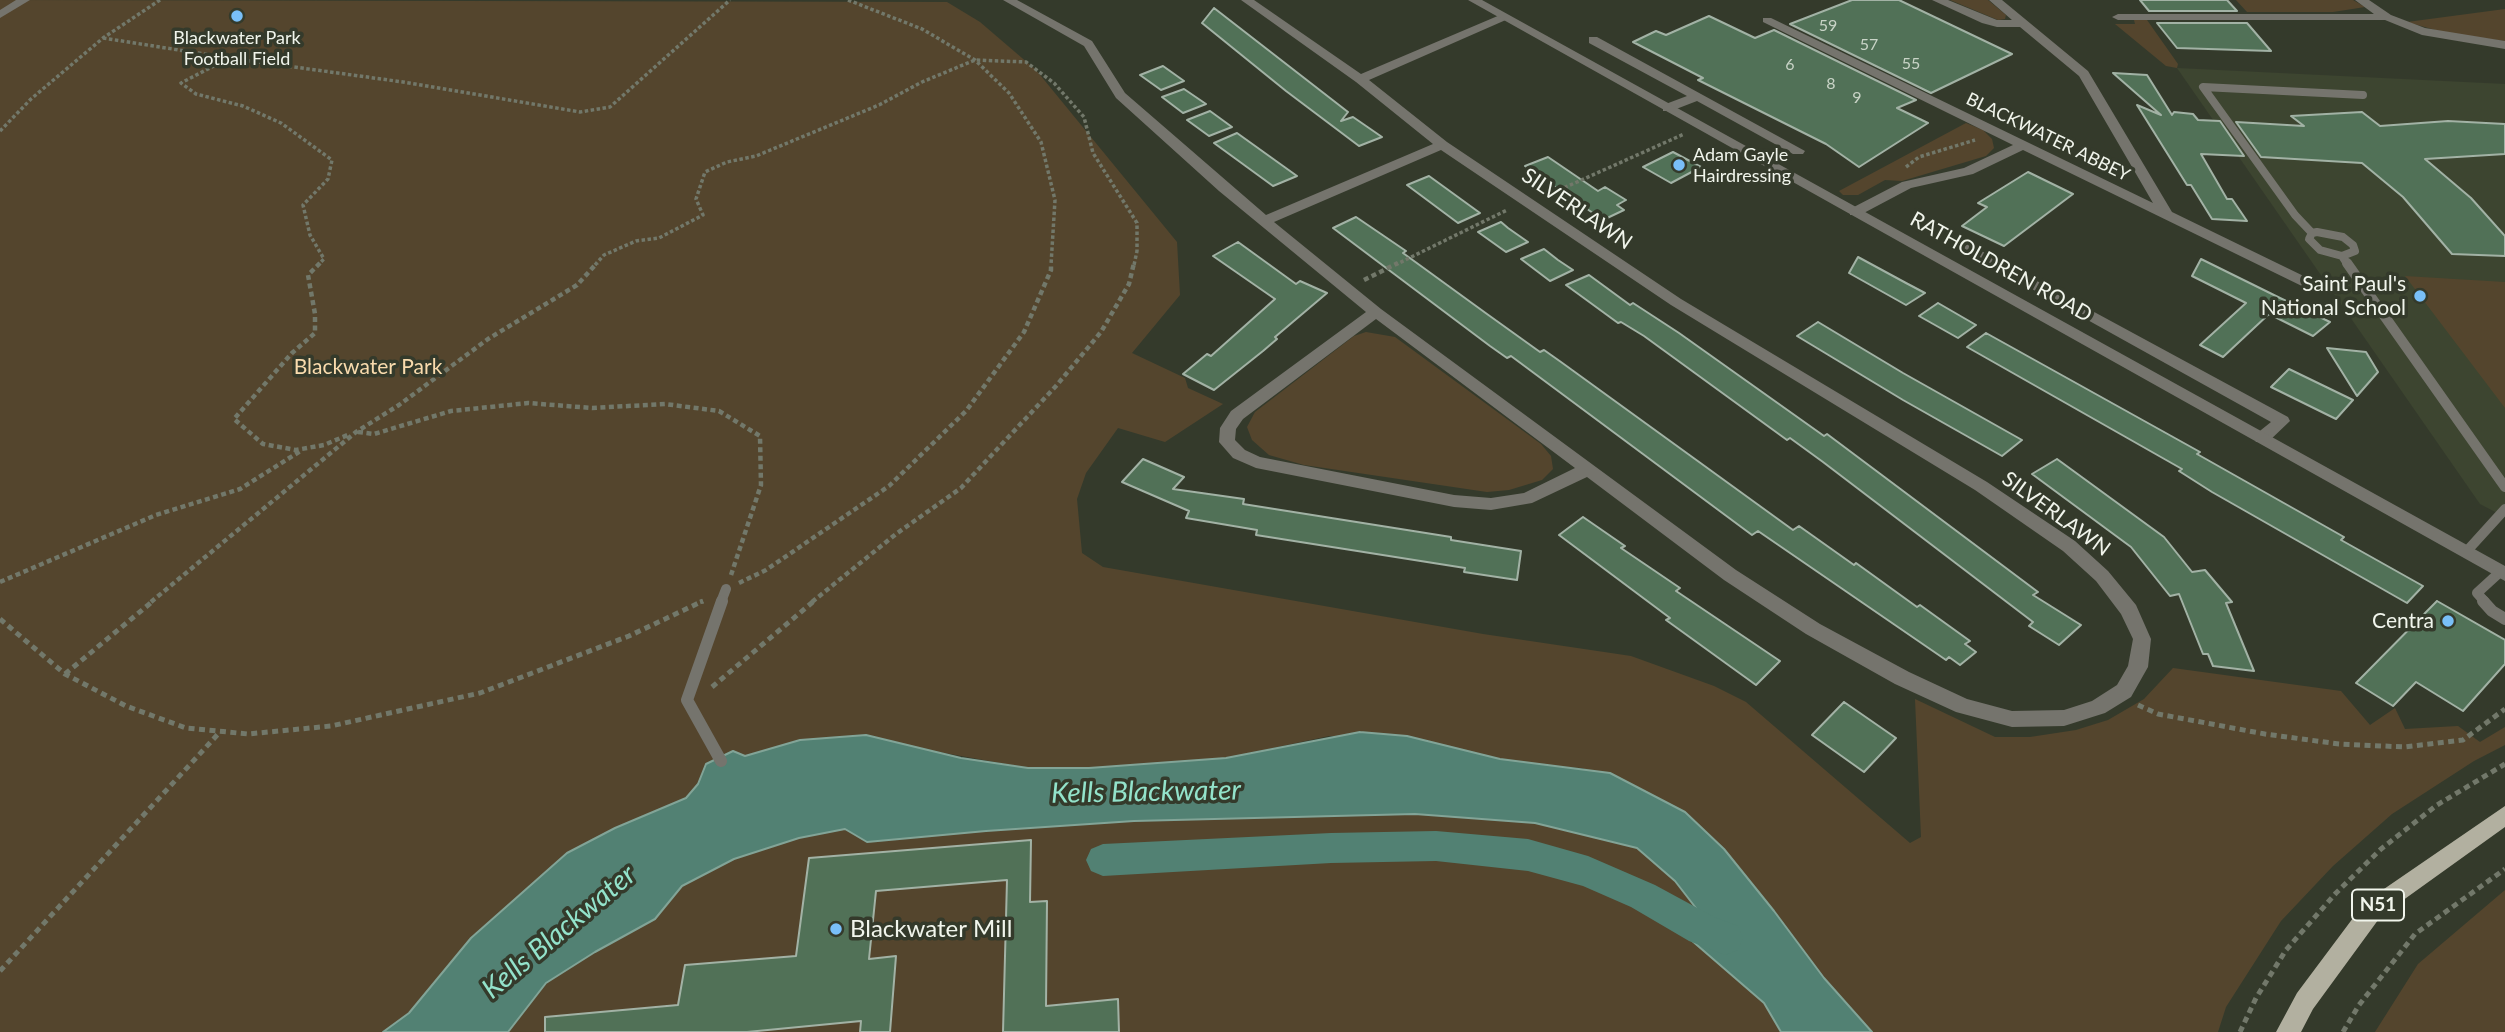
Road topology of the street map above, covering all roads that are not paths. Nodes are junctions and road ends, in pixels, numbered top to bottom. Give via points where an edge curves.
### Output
1 (24, 0) edge
2 (1009, 0) edge
3 (1247, 0) edge
4 (1474, 0) edge
5 (1938, 0) edge
6 (1995, 0) edge
7 (2361, 0) edge
8 (0, 15) edge
9 (1504, 17) junction
10 (2118, 17) dead end
11 (2387, 17) junction
12 (1767, 20) dead end
13 (2023, 23) junction
14 (1594, 40) dead end
15 (2505, 45) edge
16 (1360, 79) junction
17 (2363, 95) dead end
18 (1696, 97) junction
19 (1667, 108) junction
20 (1442, 145) junction
21 (2023, 145) junction
22 (1798, 152) dead end
23 (1855, 212) junction
24 (2167, 215) junction
25 (1264, 221) junction
26 (2312, 233) junction
27 (1965, 246) dead end
28 (2342, 256) junction
29 (2313, 286) dead end
30 (1376, 312) junction
31 (2262, 438) junction
32 (1586, 470) junction
33 (2505, 487) edge
34 (2505, 509) edge
35 (2466, 552) junction
36 (2503, 573) edge
37 (726, 589) road end
38 (2505, 619) edge
39 (721, 761) dead end
40 (2505, 815) edge
41 (2288, 1032) edge

1 - 8 street
2 - 25 street, SILVERLAWN via 1088,44 1120,95
3 - 16 street, SILVERLAWN
4 - 9 street, RATHOLDREN ROAD
5 - 13 street via 1997,24
6 - 13 street
7 - 11 street
9 - 16 street
9 - 19 street, RATHOLDREN ROAD
10 - 11 street
11 - 15 street via 2447,37
12 - 21 street, BLACKWATER ABBEY
13 - 24 street via 2084,74
14 - 18 street
16 - 20 street, SILVERLAWN
17 - 26 lane via 2203,87
18 - 19 street
18 - 22 street
19 - 23 street, RATHOLDREN ROAD
20 - 25 street
20 - 32 street, SILVERLAWN via 1676,302 1981,486 2069,546 2102,576 2129,610 2142,639 2138,667 2124,691 2098,707 2064,718 2012,719 1963,706 1813,629
21 - 23 street via 1977,168 1895,190
21 - 24 street, BLACKWATER ABBEY
23 - 31 street, RATHOLDREN ROAD
24 - 29 street, BLACKWATER ABBEY
25 - 30 street, SILVERLAWN
26 - 28 lane via 2309,239 2315,247
26 - 28 lane via 2329,233 2349,241 2355,251
27 - 31 street via 2282,421
28 - 33 lane
30 - 32 street, SILVERLAWN
30 - 32 street via 1237,415 1228,428 1227,442 1256,462 1454,501 1492,504 1526,499
31 - 35 street, RATHOLDREN ROAD
34 - 35 lane
35 - 36 street, RATHOLDREN ROAD
36 - 38 lane via 2477,593
37 - 39 lane via 687,700
40 - 41 main road, N51 via 2373,909 2305,1001

